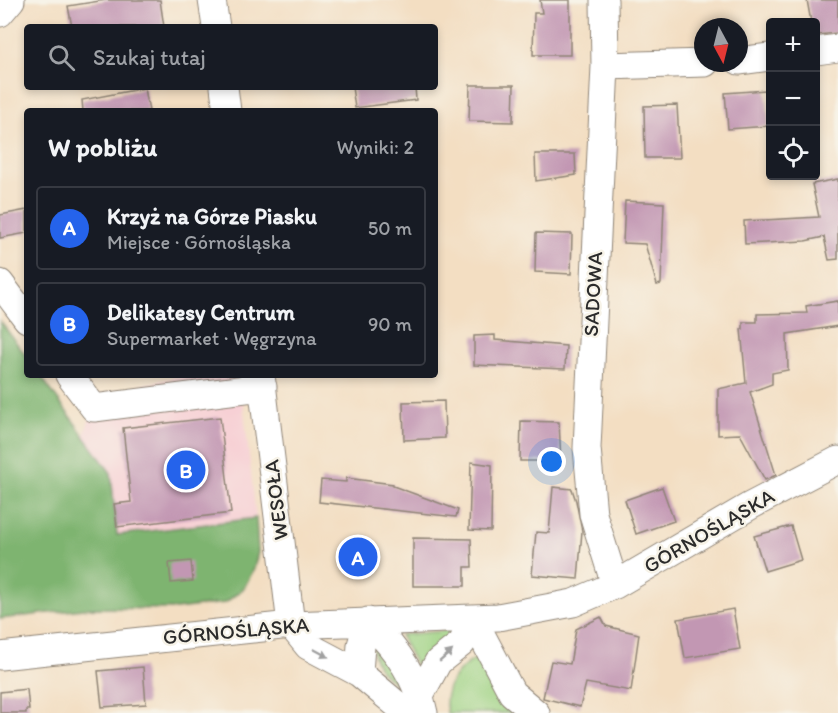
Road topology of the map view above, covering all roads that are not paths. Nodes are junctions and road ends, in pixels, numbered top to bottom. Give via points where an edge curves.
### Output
1 (10, 0) edge
2 (212, 0) edge
3 (604, 0) edge
4 (0, 13) edge
5 (216, 24) edge
6 (838, 48) edge
7 (820, 50) edge
8 (766, 58) edge
9 (748, 60) edge
10 (694, 63) edge
11 (605, 66) junction
12 (224, 90) edge
13 (227, 108) edge
14 (0, 284) edge
15 (24, 315) edge
16 (71, 378) edge
17 (262, 381) edge
18 (838, 460) edge
19 (615, 585) junction
20 (473, 619) junction
21 (368, 621) junction
22 (291, 625) junction
23 (0, 656) edge
24 (359, 673) junction
25 (417, 707) edge
26 (536, 713) edge

1 - 4 street
2 - 5 street
3 - 11 street, SADOWA
6 - 7 street
8 - 9 street
10 - 11 street
11 - 19 street, SADOWA via 587,448 593,514
12 - 13 street
14 - 15 street
16 - 17 street via 94,408
17 - 22 street, WESOŁA
18 - 19 street, GÓRNOŚLĄSKA
19 - 20 street, GÓRNOŚLĄSKA via 573,603
20 - 21 street, GÓRNOŚLĄSKA
25 -> 20 street via 438,662 462,643
20 - 26 street via 512,693
21 - 22 street, GÓRNOŚLĄSKA
21 - 24 street
21 - 25 street via 390,642
22 - 23 street, GÓRNOŚLĄSKA
22 -> 24 street via 308,646
24 - 25 street

